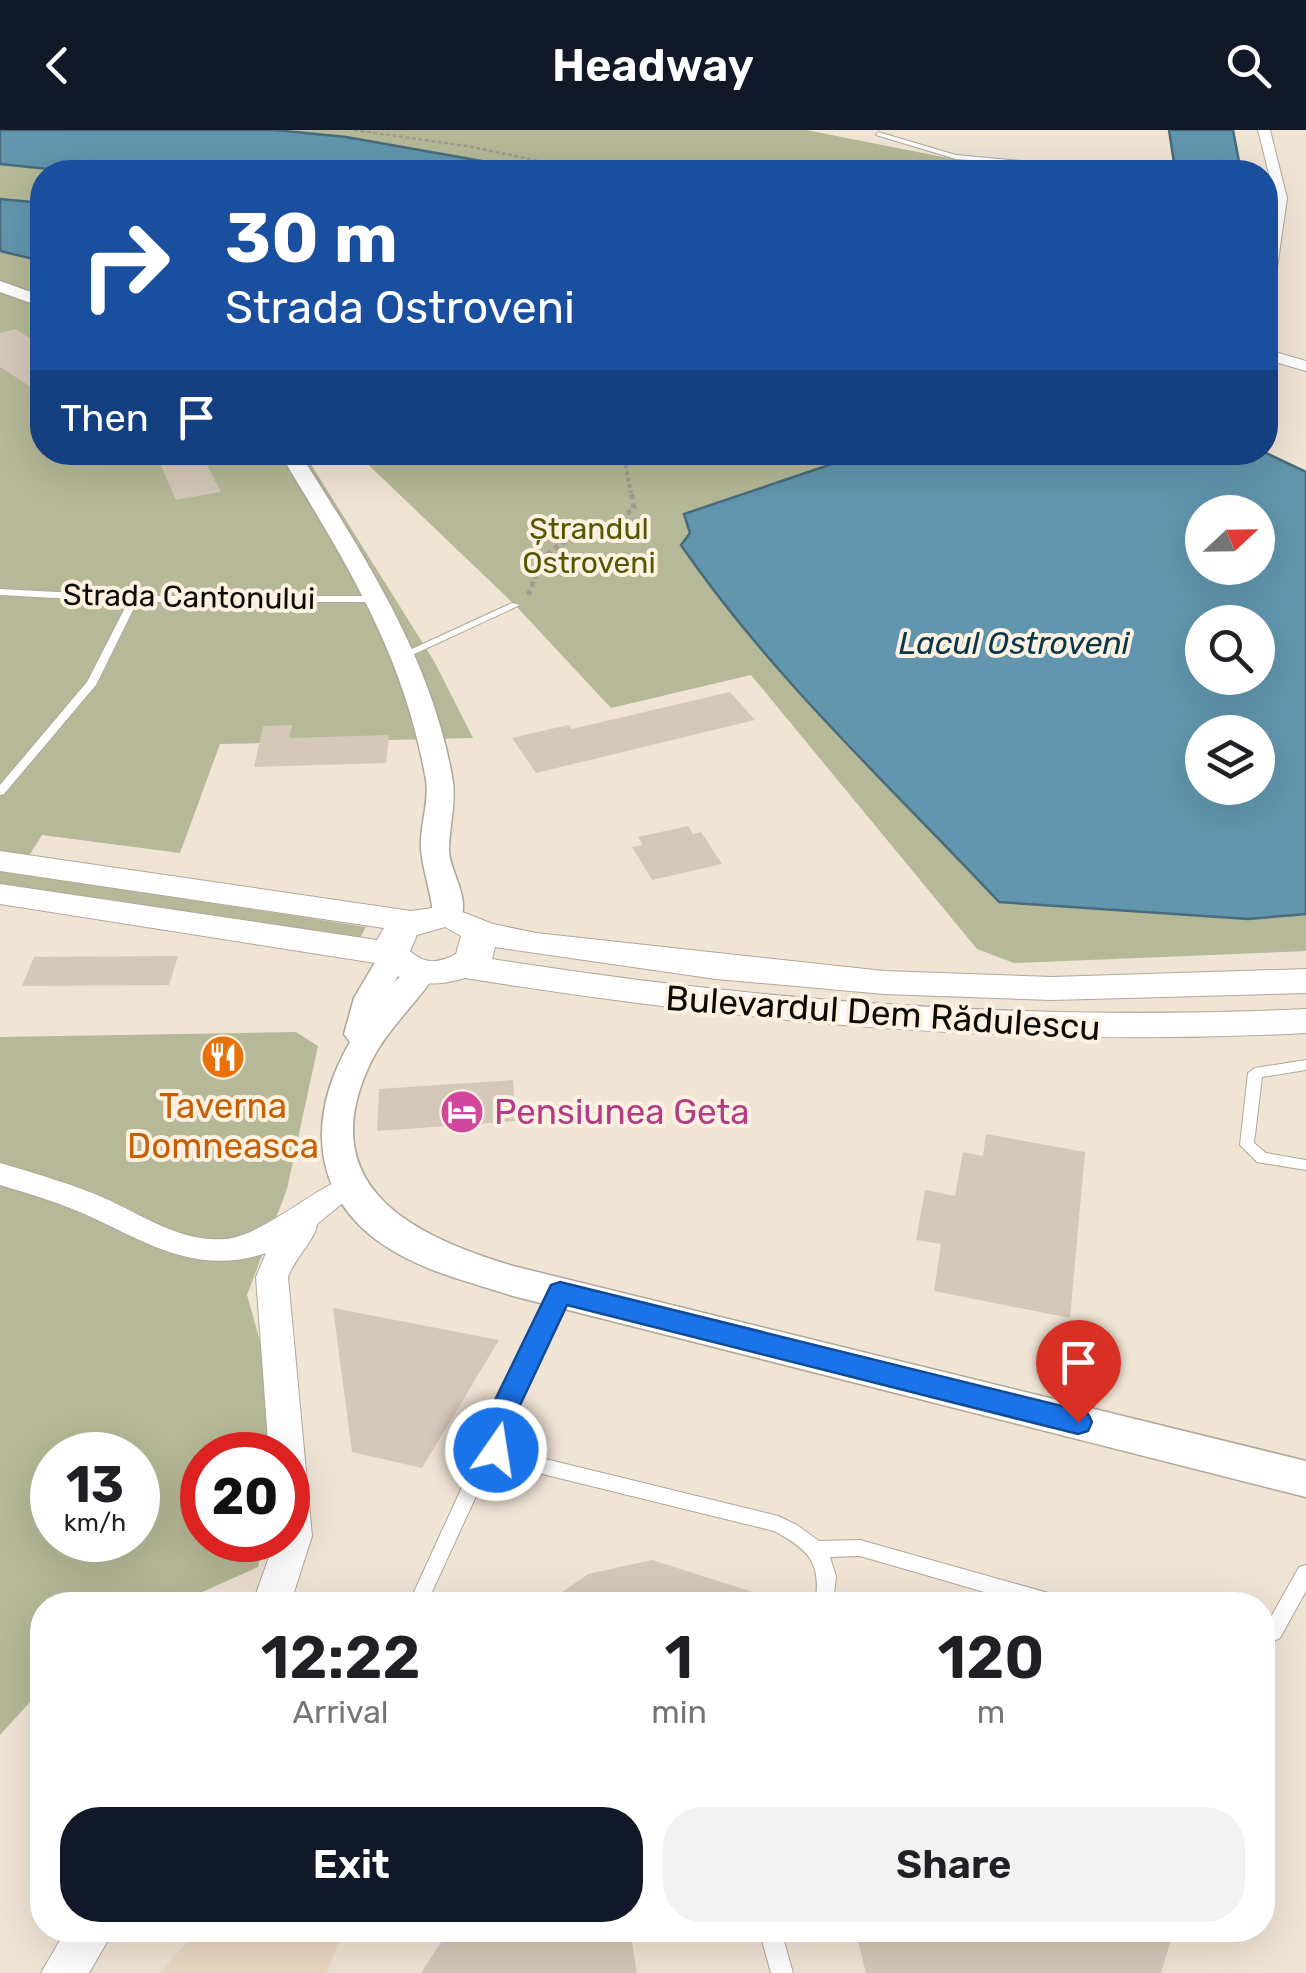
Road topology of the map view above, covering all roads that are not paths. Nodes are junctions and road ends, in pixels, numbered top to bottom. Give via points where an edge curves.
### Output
1 (1264, 130) edge
2 (878, 134) dead end
3 (1002, 160) edge
4 (1269, 160) edge
5 (0, 286) edge
6 (30, 297) edge
7 (1278, 358) edge
8 (1306, 366) edge
9 (297, 465) edge
10 (0, 592) edge
11 (134, 598) junction
12 (378, 599) junction
13 (515, 605) road end
14 (406, 654) junction
15 (0, 792) edge
16 (0, 861) edge
17 (0, 894) edge
18 (439, 922) junction
19 (403, 961) junction
20 (462, 966) junction
21 (1306, 981) edge
22 (1306, 1022) edge
23 (1306, 1066) edge
24 (1306, 1165) edge
25 (0, 1174) edge
26 (350, 1185) junction
27 (560, 1292) junction
28 (284, 1432) edge
29 (493, 1433) junction
30 (1306, 1479) edge
31 (818, 1550) junction
32 (285, 1562) edge
33 (1306, 1573) edge
34 (275, 1592) edge
35 (424, 1592) edge
36 (825, 1592) edge
37 (1014, 1592) edge
38 (1275, 1628) edge
39 (84, 1942) edge
40 (773, 1942) edge
41 (63, 1973) edge
42 (782, 1973) edge

1 - 4 street
2 - 3 lane via 956,156
5 - 6 street
7 - 8 street
9 - 12 street
10 - 11 lane, Strada Cantonului
11 - 12 lane, Strada Cantonului
11 - 15 lane via 92,684
12 - 14 street
13 - 14 lane
14 - 18 street via 440,786 429,895
16 - 18 main road, Bulevardul Dem Rădulescu
17 - 19 main road, Bulevardul Dem Rădulescu
18 - 19 main road via 395,936
18 - 20 main road via 481,946
18 - 21 main road, Bulevardul Dem Rădulescu via 685,964 953,987 1092,992
19 - 20 main road, Bulevardul Dem Rădulescu
19 - 26 street via 397,997 351,1062 336,1127
20 - 22 main road, Bulevardul Dem Rădulescu via 674,1000 862,1019 1096,1030
23 - 24 lane via 1255,1073 1247,1145 1262,1158
25 - 26 street via 62,1192 176,1247 199,1251 270,1239
26 - 27 street via 371,1215 433,1254
26 - 28 street via 283,1248 272,1277
27 - 29 lane
27 - 30 street
29 - 31 lane via 496,1450 514,1458 778,1524
29 - 35 lane
31 - 36 lane via 828,1567
31 - 37 lane via 860,1548
32 - 34 street
33 - 38 lane
39 - 41 street
40 - 42 lane

